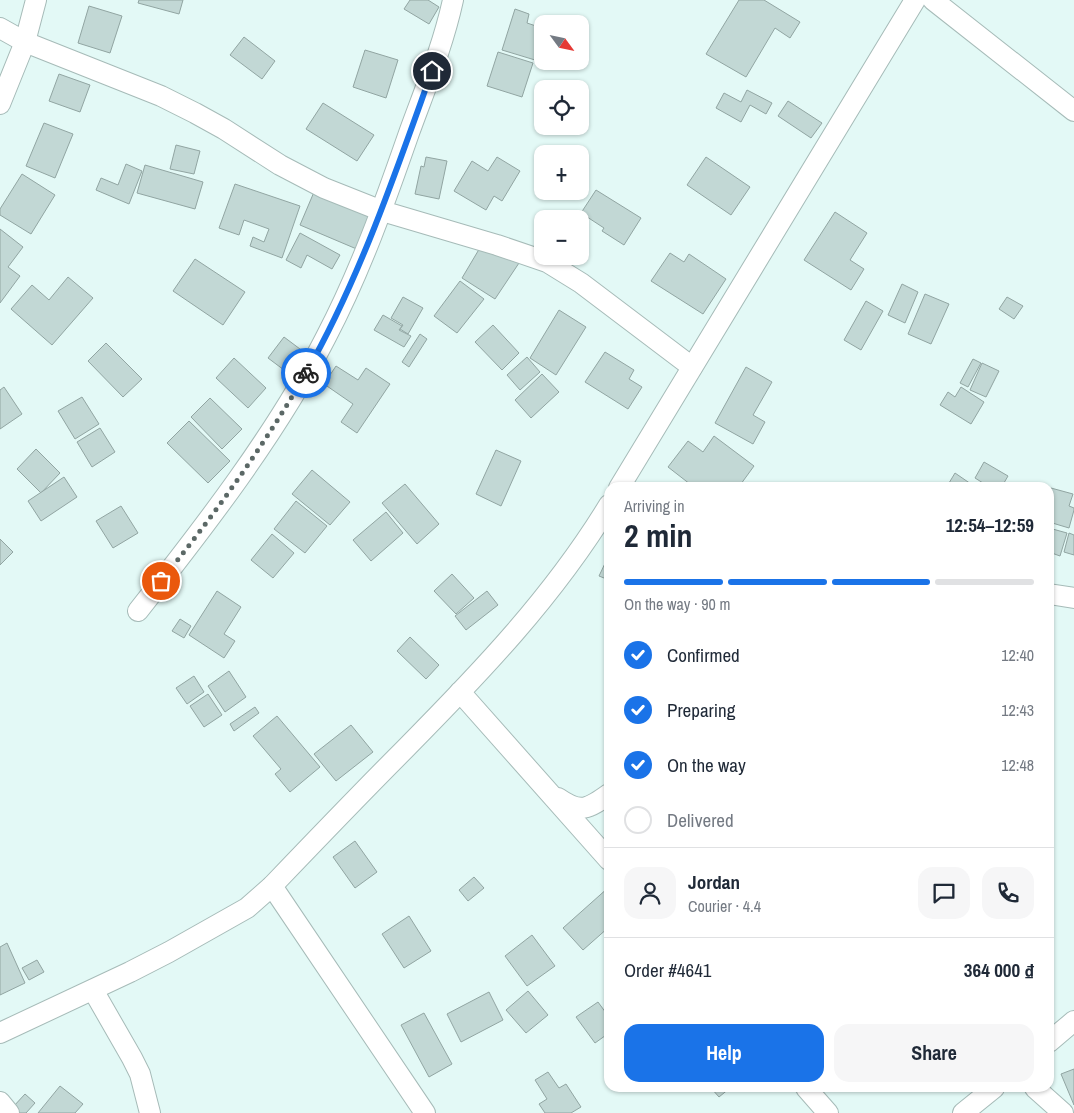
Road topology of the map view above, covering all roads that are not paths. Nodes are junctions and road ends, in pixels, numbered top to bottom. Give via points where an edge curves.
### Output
1 (36, 0) edge
2 (452, 0) edge
3 (915, 0) edge
4 (933, 0) edge
5 (0, 28) edge
6 (25, 42) junction
7 (0, 104) edge
8 (1074, 110) edge
9 (382, 211) junction
10 (692, 367) junction
11 (623, 482) edge
12 (604, 513) edge
13 (1054, 595) edge
14 (1074, 598) edge
15 (138, 611) dead end
16 (460, 692) junction
17 (552, 794) junction
18 (604, 798) edge
19 (604, 854) edge
20 (272, 886) junction
21 (93, 990) junction
22 (1074, 1021) edge
23 (2, 1029) edge
24 (1054, 1038) edge
25 (810, 1092) edge
26 (989, 1092) edge
27 (1039, 1092) edge
28 (0, 1102) edge
29 (9, 1113) edge
30 (150, 1113) edge
31 (425, 1113) edge
32 (828, 1113) edge
33 (963, 1113) edge
34 (1063, 1113) edge

1 - 6 street
2 - 9 street via 438,53
3 - 10 street
4 - 8 street
5 - 6 street
6 - 7 street
6 - 9 street via 161,96 224,129 302,177
9 - 10 street via 547,262 581,283
9 - 15 street via 327,336 297,388 267,437
10 - 11 street
12 - 16 street via 534,612
13 - 14 street
16 - 17 street
16 - 20 street
17 - 18 street via 581,809 589,808
17 - 19 street
20 - 21 street via 247,908
20 - 31 street
21 - 23 street
21 - 30 street via 140,1074
22 - 24 street
25 - 32 street
26 - 33 street
27 - 34 street
28 - 29 street

